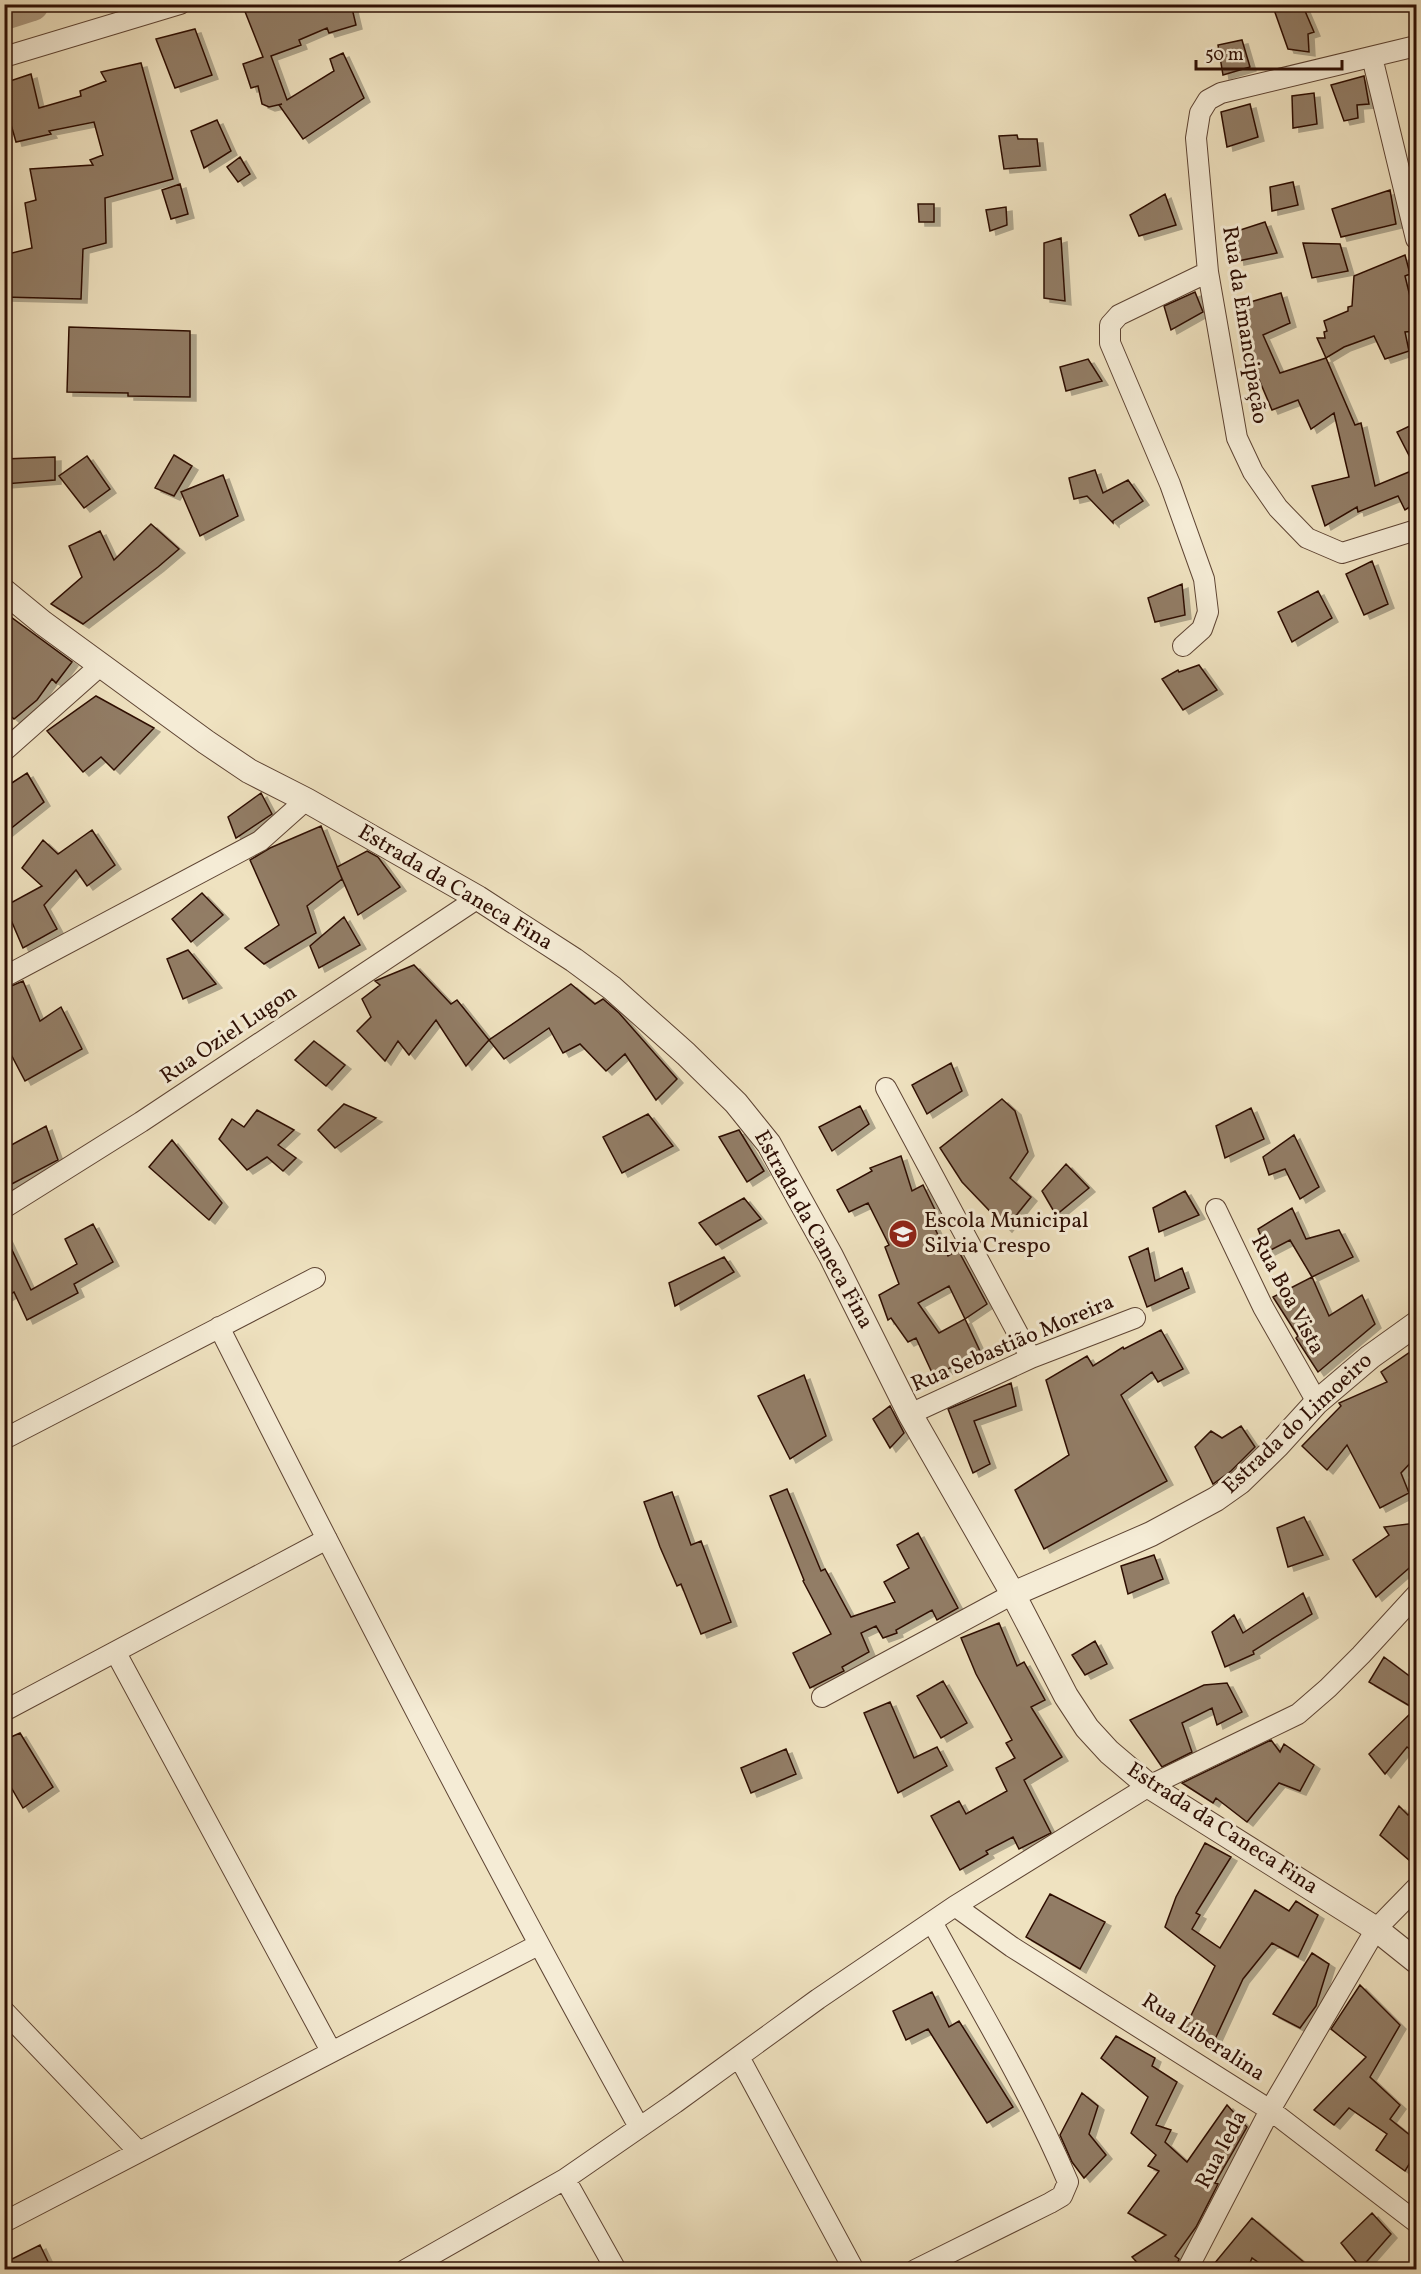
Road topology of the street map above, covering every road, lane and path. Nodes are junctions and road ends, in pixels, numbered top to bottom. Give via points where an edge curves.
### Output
1 (180, 4) edge
2 (1416, 46) edge
3 (4, 57) edge
4 (1372, 57) junction
5 (1416, 240) edge
6 (1208, 272) junction
7 (1416, 530) edge
8 (4, 591) edge
9 (1183, 646) dead end
10 (101, 665) junction
11 (4, 751) edge
12 (306, 800) junction
13 (478, 898) junction
14 (4, 977) edge
15 (886, 1088) dead end
16 (4, 1208) edge
17 (1216, 1209) dead end
18 (315, 1278) dead end
19 (1135, 1318) dead end
20 (1416, 1324) edge
21 (219, 1327) junction
22 (1031, 1358) junction
23 (1317, 1401) junction
24 (910, 1414) junction
25 (4, 1439) edge
26 (327, 1539) junction
27 (1013, 1593) junction
28 (1416, 1595) edge
29 (116, 1653) junction
30 (822, 1697) dead end
31 (4, 1711) edge
32 (1149, 1786) junction
33 (1416, 1888) edge
34 (955, 1906) junction
35 (932, 1922) junction
36 (1376, 1929) junction
37 (538, 1945) junction
38 (1416, 1961) edge
39 (4, 2011) edge
40 (331, 2051) junction
41 (739, 2057) junction
42 (1270, 2110) junction
43 (639, 2127) junction
44 (138, 2151) junction
45 (565, 2180) junction
46 (4, 2222) edge
47 (1416, 2222) edge
48 (405, 2270) edge
49 (616, 2270) edge
50 (854, 2270) edge
51 (915, 2270) edge
52 (1187, 2270) edge

1 - 3 street
2 - 4 street, Rua da Emancipação
4 - 5 street
4 - 6 street, Rua da Emancipação via 1221,93 1208,100 1200,113 1196,138
6 - 7 street, Rua da Emancipação via 1237,438 1253,472 1278,508 1307,538 1342,553
6 - 9 street via 1119,315 1110,325 1110,343 1170,484 1204,579 1208,612 1202,629
8 - 10 street, Estrada da Caneca Fina
10 - 11 street
10 - 12 street, Estrada da Caneca Fina via 249,771
12 - 13 street, Estrada da Caneca Fina
12 - 14 street via 260,841
13 - 16 street, Rua Oziel Lugon via 132,1128
13 - 24 street, Estrada da Caneca Fina via 612,988 686,1054 754,1124 831,1256
15 - 22 street
17 - 23 street, Rua Boa Vista via 1263,1307
18 - 21 street
19 - 22 street, Rua Sebastião Moreira
20 - 23 street, Estrada do Limoeiro
21 - 25 street
21 - 26 street
22 - 24 street, Rua Sebastião Moreira
23 - 27 street, Estrada do Limoeiro via 1270,1453 1216,1499 1151,1534
24 - 27 street, Estrada da Caneca Fina
26 - 29 street
26 - 37 street
27 - 30 street
27 - 32 street, Estrada da Caneca Fina via 1066,1696 1087,1728
28 - 32 street via 1362,1655 1298,1714
29 - 31 street
29 - 40 street
32 - 34 street
32 - 36 street, Estrada da Caneca Fina
33 - 36 street, Rua Ieda
34 - 35 street
34 - 42 street, Rua Liberalina via 1012,1947
35 - 41 street via 818,1998
35 - 51 street via 1012,2067 1068,2182 1062,2196
36 - 38 street, Estrada da Caneca Fina
36 - 42 street, Rua Ieda
37 - 40 street
37 - 43 street
39 - 44 street
40 - 44 street
41 - 43 street
41 - 50 street
42 - 47 street, Rua Liberalina
42 - 52 street, Rua Ieda
43 - 45 street
44 - 46 street
45 - 48 street
45 - 49 street

